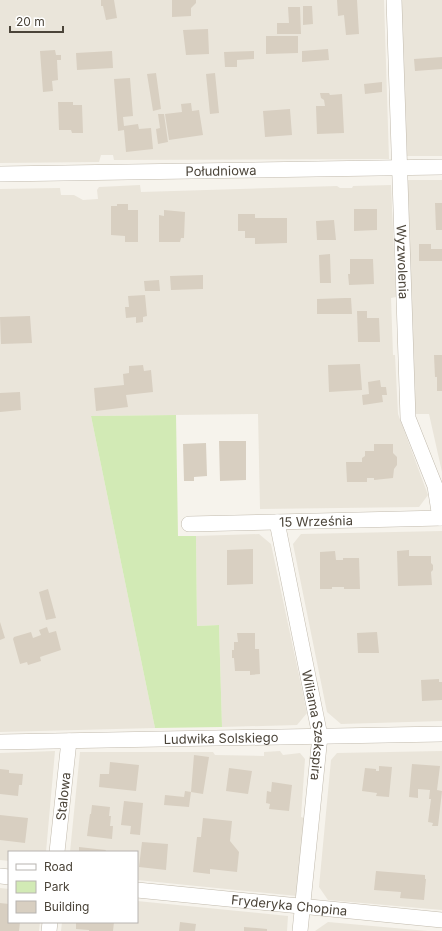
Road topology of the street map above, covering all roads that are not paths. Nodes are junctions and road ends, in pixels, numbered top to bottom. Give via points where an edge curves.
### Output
1 (394, 0) edge
2 (399, 166) junction
3 (442, 167) edge
4 (0, 174) edge
5 (441, 518) edge
6 (277, 522) junction
7 (189, 524) dead end
8 (442, 734) edge
9 (320, 736) junction
10 (69, 741) junction
11 (0, 742) edge
12 (57, 851) edge
13 (138, 890) edge
14 (302, 906) junction
15 (442, 920) edge
16 (300, 931) edge

1 - 2 street, Wyzwolenia
2 - 3 street, Południowa
2 - 4 street, Południowa
2 - 5 street, Wyzwolenia via 408,418 435,486
5 - 6 street, 15 Września
6 - 7 street, 15 Września
6 - 9 street, Wiliama Szekspira
8 - 9 street, Ludwika Solskiego
9 - 10 street, Ludwika Solskiego
9 - 14 street, Wiliama Szekspira
10 - 11 street, Ludwika Solskiego
10 - 12 street, Stalowa
13 - 14 street, Fryderyka Chopina
14 - 15 street, Fryderyka Chopina
14 - 16 street, Wiliama Szekspira

